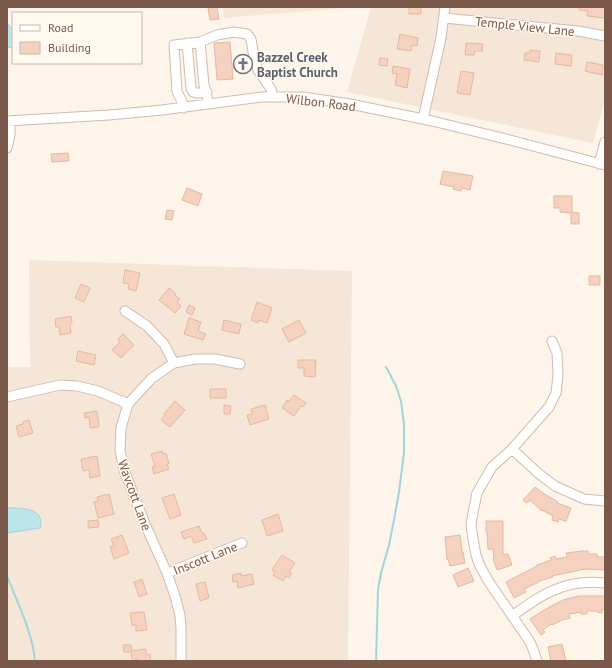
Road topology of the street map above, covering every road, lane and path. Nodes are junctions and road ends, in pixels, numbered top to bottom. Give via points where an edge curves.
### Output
1 (444, 7) edge
2 (444, 18) junction
3 (605, 36) edge
4 (200, 42) junction
5 (187, 43) junction
6 (207, 92) junction
7 (273, 97) junction
8 (210, 104) junction
9 (184, 108) junction
10 (423, 119) junction
11 (8, 121) edge
12 (605, 142) edge
13 (7, 148) edge
14 (602, 164) edge
15 (125, 311) dead end
16 (552, 341) dead end
17 (174, 363) junction
18 (240, 364) dead end
19 (7, 397) edge
20 (128, 404) junction
21 (512, 449) junction
22 (605, 501) edge
23 (242, 543) dead end
24 (167, 573) junction
25 (605, 583) edge
26 (512, 616) junction
27 (181, 661) edge
28 (537, 661) edge

1 - 2 street
2 - 3 street, Temple View Lane
2 - 10 street
4 - 5 street
4 - 6 street via 204,85
4 - 7 street via 216,35 234,32 247,34 251,39 258,70 271,89
5 - 6 street via 191,88 193,92
5 - 9 street via 174,45 177,91
6 - 8 street
7 - 8 street, Wilbon Road
7 - 10 street, Wilbon Road via 320,99
8 - 9 street, Wilbon Road
9 - 11 street, Wilbon Road
10 - 14 street, Wilbon Road
11 - 13 street via 10,135
12 - 14 street
15 - 17 street via 156,335
16 - 21 street via 557,353 556,393 549,407
17 - 18 street, Wavcott Lane via 215,359
17 - 20 street, Wavcott Lane via 152,378
19 - 20 street via 60,385 77,386
20 - 24 street, Wavcott Lane via 121,428 120,450 124,470
21 - 22 street via 555,486 584,499
21 - 26 street via 492,468 478,493 471,525 480,566
23 - 24 street, Inscott Lane
24 - 27 street, Wavcott Lane via 180,615
25 - 26 street via 580,583 556,588
26 - 28 street via 530,642

